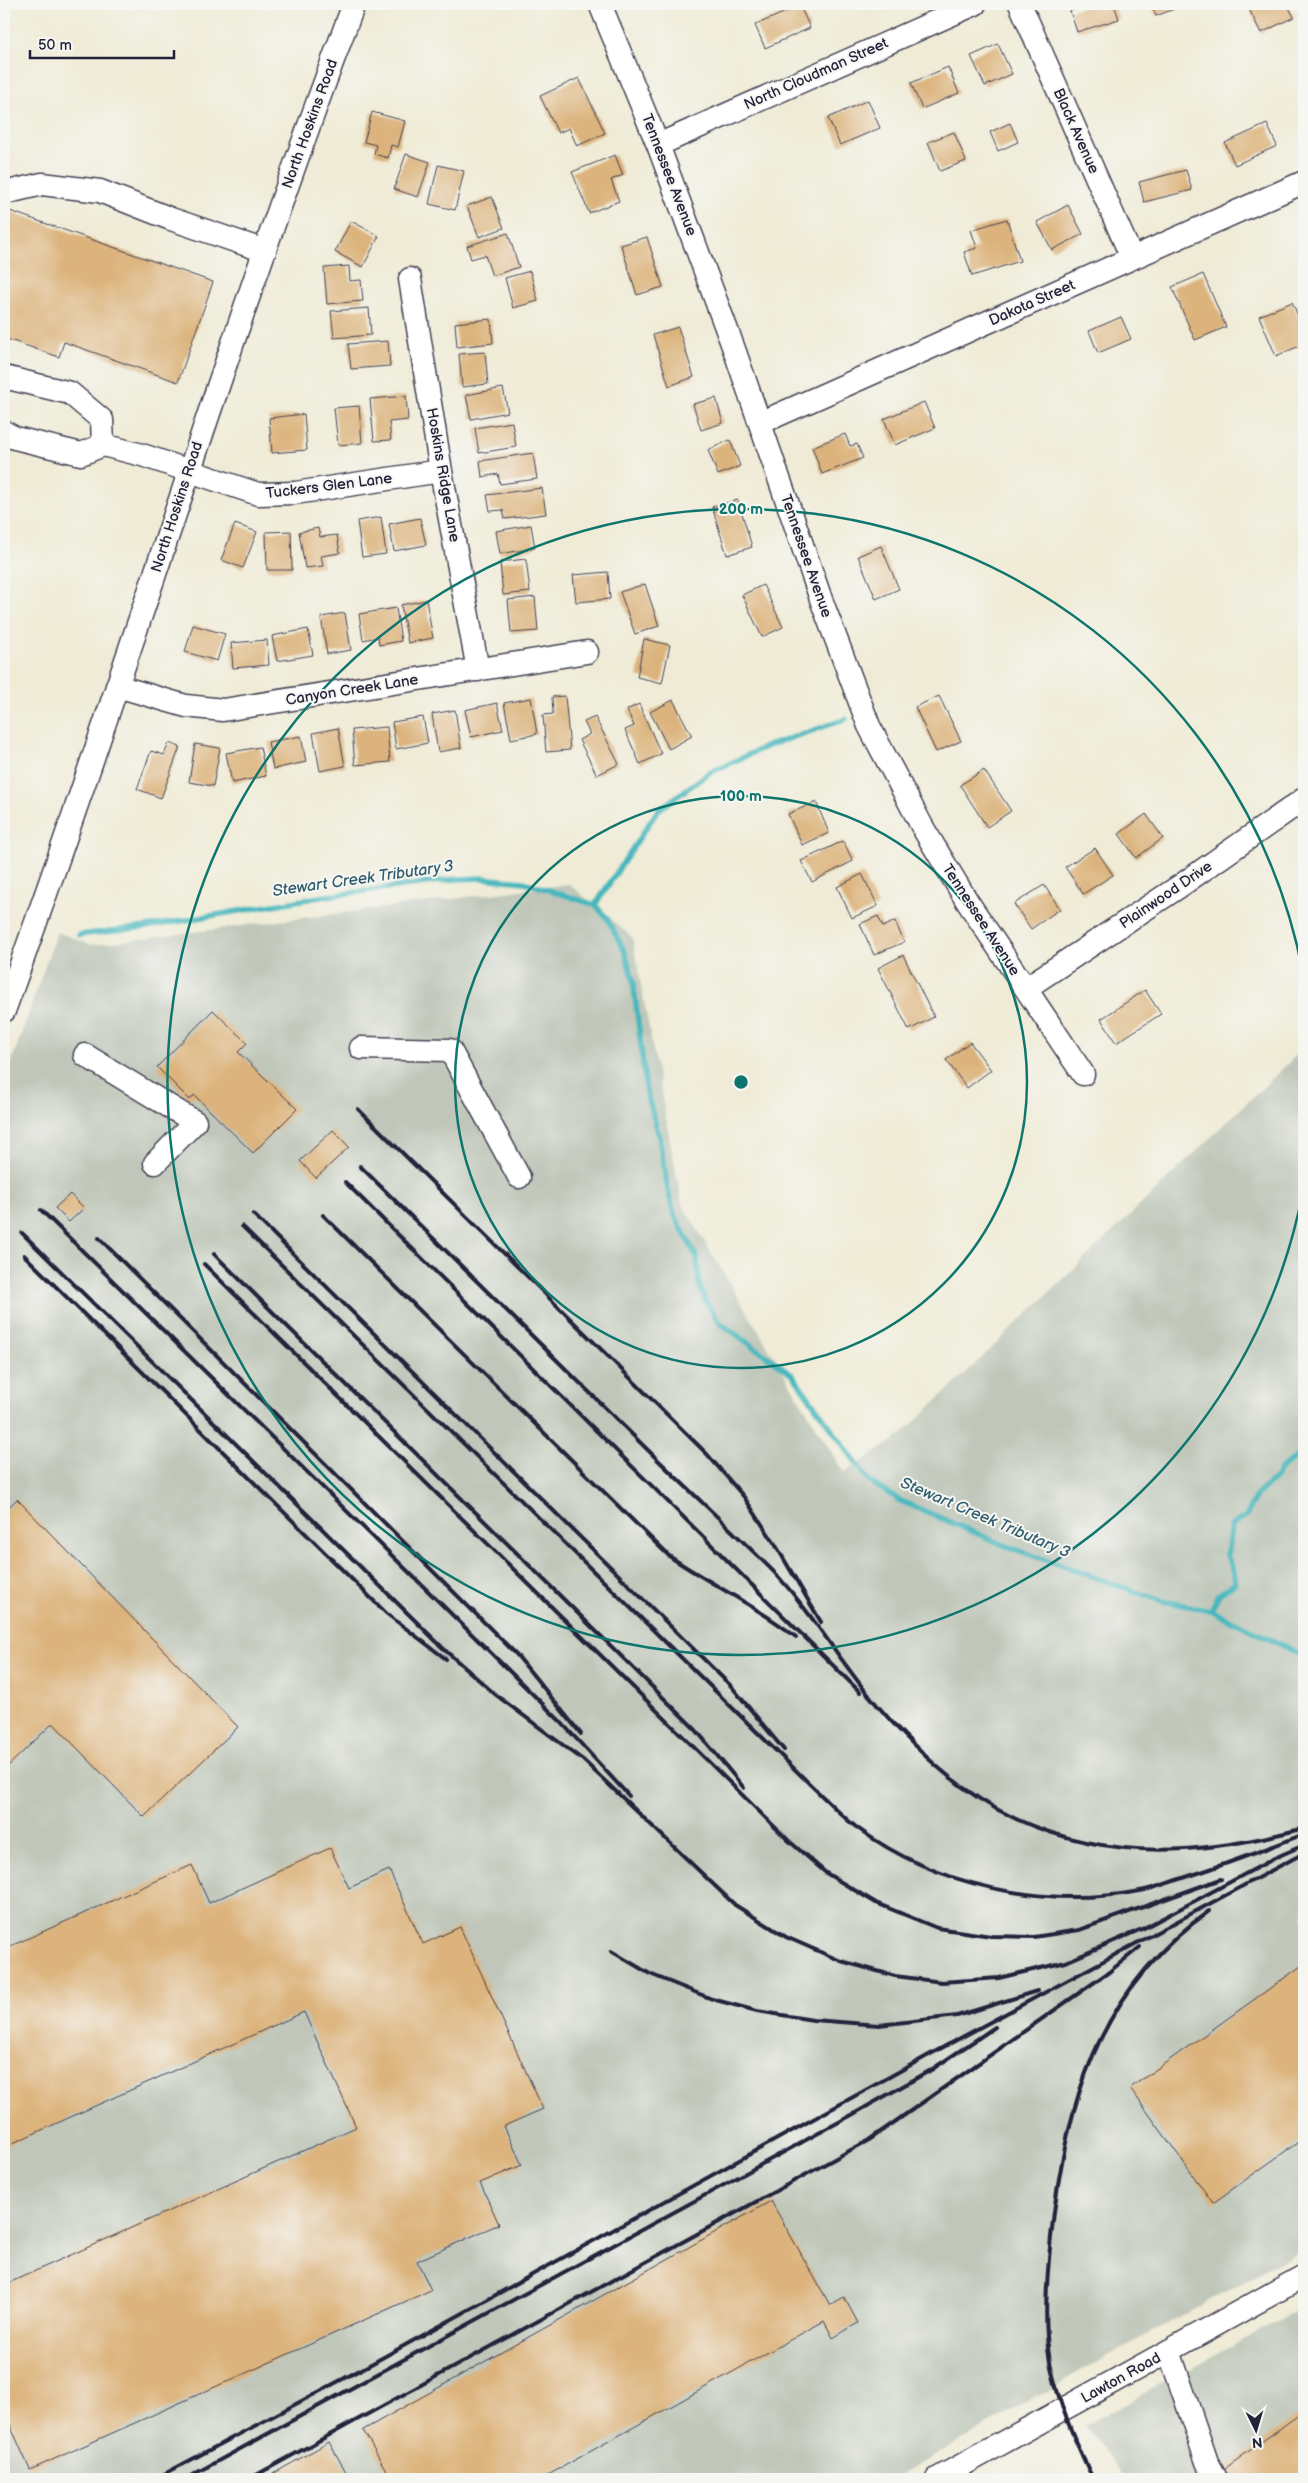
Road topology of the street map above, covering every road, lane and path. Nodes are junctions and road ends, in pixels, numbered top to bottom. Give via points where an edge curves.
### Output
1 (354, 4) edge
2 (600, 4) edge
3 (975, 4) edge
4 (1020, 4) edge
5 (658, 145) junction
6 (1304, 182) edge
7 (4, 192) edge
8 (266, 251) junction
9 (1132, 258) junction
10 (410, 279) dead end
11 (4, 377) edge
12 (760, 423) junction
13 (4, 432) edge
14 (103, 445) junction
15 (189, 471) junction
16 (441, 471) junction
17 (587, 652) dead end
18 (478, 670) junction
19 (117, 686) junction
20 (1304, 799) edge
21 (1026, 988) junction
22 (4, 1011) edge
23 (360, 1048) dead end
24 (85, 1054) dead end
25 (1083, 1074) dead end
26 (155, 1163) dead end
27 (519, 1177) dead end
28 (1304, 2276) edge
29 (1169, 2351) junction
30 (937, 2479) edge
31 (1217, 2479) edge

1 - 8 street, North Hoskins Road
2 - 5 street, Tennessee Avenue
3 - 5 street, North Cloudman Street
4 - 9 street, Black Avenue
5 - 12 street, Tennessee Avenue
6 - 9 street, Dakota Street
7 - 8 street via 42,184 100,191
8 - 15 street, North Hoskins Road
9 - 12 street, Dakota Street
10 - 16 street, Hoskins Ridge Lane
11 - 14 street via 70,393 102,420
12 - 21 street, Tennessee Avenue via 869,726 923,828 999,951
13 - 14 street via 15,438 80,454
14 - 15 street, Tuckers Glen Lane
15 - 16 street, Tuckers Glen Lane via 258,494 273,495
15 - 19 street, North Hoskins Road
16 - 18 street, Hoskins Ridge Lane
17 - 18 street, Canyon Creek Lane
18 - 19 street, Canyon Creek Lane via 223,710 186,706
19 - 22 street, North Hoskins Road
20 - 21 street, Plainwood Drive
21 - 25 street, Tennessee Avenue
23 - 27 street via 450,1050
24 - 26 street via 195,1122
28 - 29 street, Lawton Road
29 - 30 street, Lawton Road
29 - 31 street via 1200,2443

